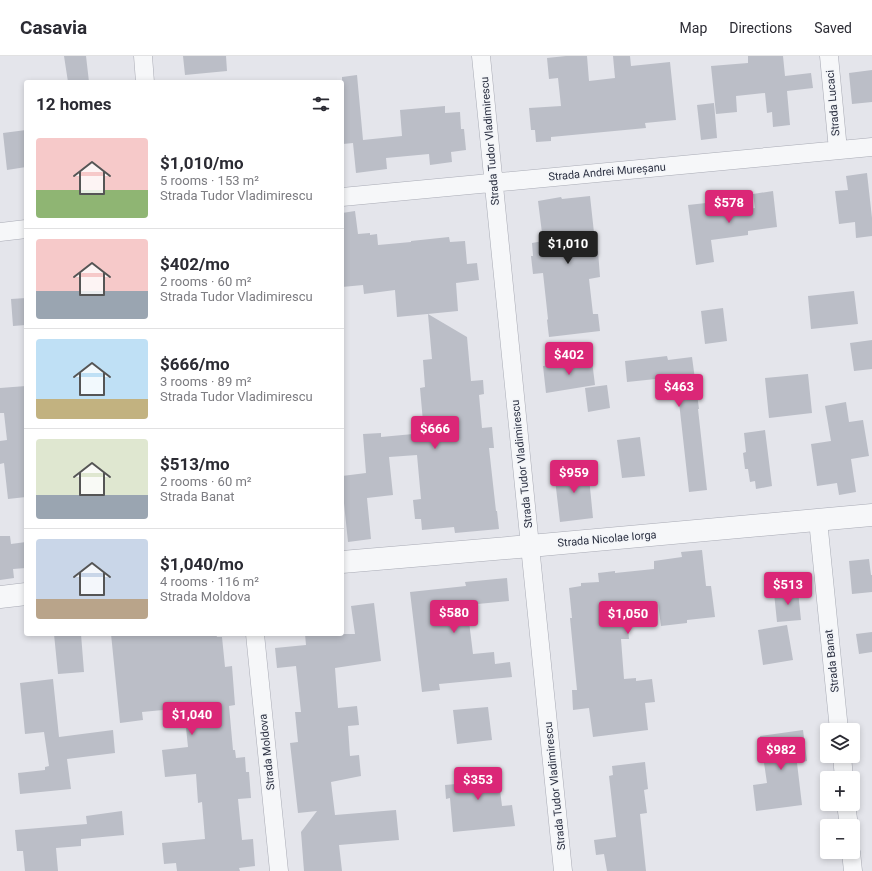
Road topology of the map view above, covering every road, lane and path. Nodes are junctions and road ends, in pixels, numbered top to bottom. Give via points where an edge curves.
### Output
1 (143, 56) edge
2 (481, 56) edge
3 (829, 56) edge
4 (145, 80) edge
5 (872, 146) edge
6 (838, 150) junction
7 (493, 183) junction
8 (344, 198) edge
9 (24, 229) edge
10 (0, 232) edge
11 (872, 515) edge
12 (818, 520) junction
13 (530, 546) junction
14 (344, 562) edge
15 (24, 594) edge
16 (0, 597) edge
17 (255, 636) edge
18 (838, 723) edge
19 (852, 859) edge
20 (279, 871) edge
21 (564, 871) edge
22 (853, 871) edge

1 - 4 street
2 - 7 street, Strada Tudor Vladimirescu
3 - 6 street, Strada Lucaci
5 - 6 street, Strada Andrei Mureșanu
6 - 7 street, Strada Andrei Mureșanu
7 - 8 street, Strada Andrei Mureșanu
7 - 13 street, Strada Tudor Vladimirescu
9 - 10 street
11 - 12 street, Strada Nicolae Iorga
12 - 13 street, Strada Nicolae Iorga
12 - 18 street, Strada Banat
13 - 14 street, Strada Nicolae Iorga
13 - 21 street, Strada Tudor Vladimirescu
15 - 16 street
17 - 20 street, Strada Moldova
19 - 22 street

